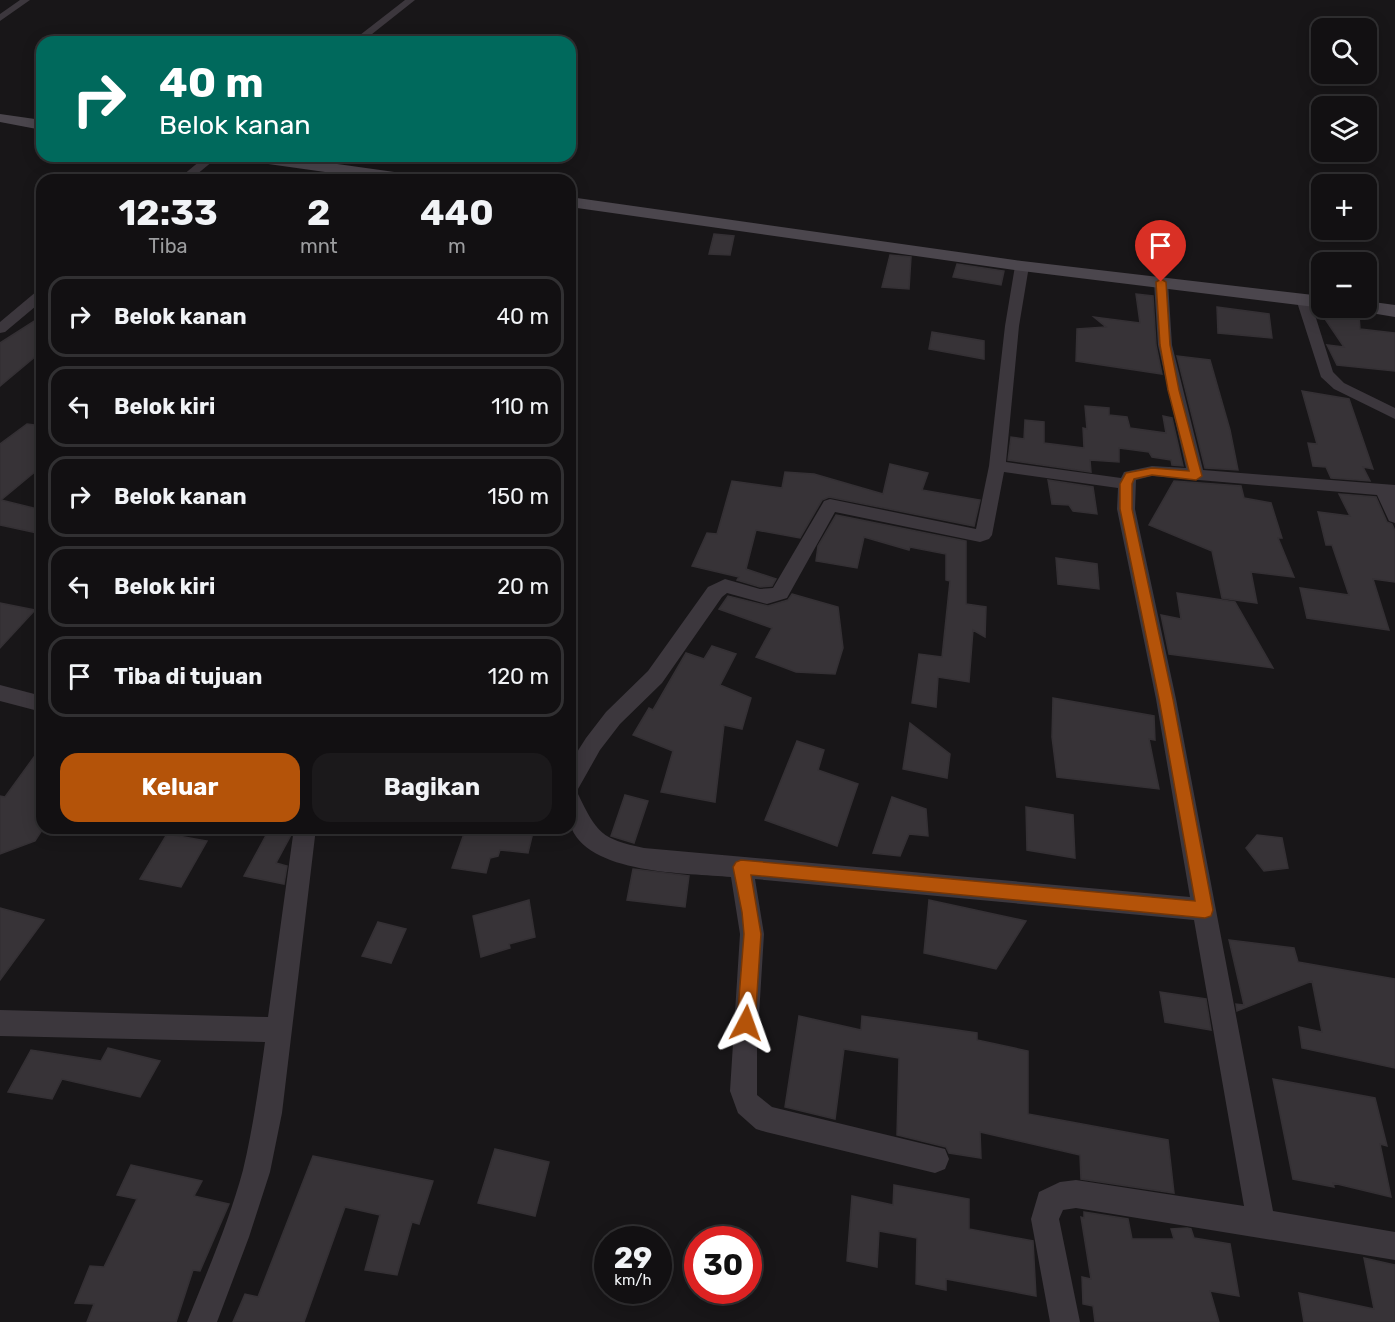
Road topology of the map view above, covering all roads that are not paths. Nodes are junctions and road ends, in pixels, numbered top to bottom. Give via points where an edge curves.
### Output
1 (26, 0) edge
2 (411, 0) edge
3 (0, 18) edge
4 (364, 36) edge
5 (0, 118) edge
6 (36, 124) edge
7 (206, 162) edge
8 (288, 162) edge
9 (190, 174) edge
10 (374, 174) edge
11 (576, 203) edge
12 (1022, 266) junction
13 (1161, 282) junction
14 (36, 299) edge
15 (1303, 299) junction
16 (1311, 300) edge
17 (1377, 309) edge
18 (1395, 311) edge
19 (0, 328) edge
20 (1395, 414) edge
21 (997, 466) junction
22 (1196, 476) junction
23 (1126, 484) junction
24 (1390, 491) edge
25 (1395, 517) edge
26 (2, 697) edge
27 (36, 703) edge
28 (576, 772) edge
29 (576, 813) edge
30 (304, 834) edge
31 (741, 867) junction
32 (1205, 910) junction
33 (0, 1023) edge
34 (279, 1030) junction
35 (935, 1159) dead end
36 (1262, 1223) junction
37 (1395, 1246) edge
38 (202, 1322) edge
39 (1065, 1322) edge

1 - 3 street
2 - 4 street
5 - 6 street
7 - 9 street
8 - 10 street
11 - 12 street
12 - 13 street
12 - 21 street
13 - 15 street
13 - 22 street via 1165,345
14 - 19 street
15 - 16 street
15 - 20 street via 1326,374 1339,386
17 - 18 street
21 - 23 street
21 - 28 street via 980,536 830,505 780,593 770,598 725,586 715,592 655,677 613,718
22 - 23 street via 1140,472 1130,476
22 - 24 street
23 - 32 street via 1126,509
24 - 25 street
26 - 27 street
29 - 31 street via 588,837 611,851
30 - 34 street
31 - 32 street
31 - 35 street via 752,934 744,1100 766,1119
32 - 36 street
33 - 34 street
34 - 38 street via 269,1113 256,1172
36 - 37 street
36 - 39 street via 1076,1194 1060,1196 1049,1202 1045,1219

